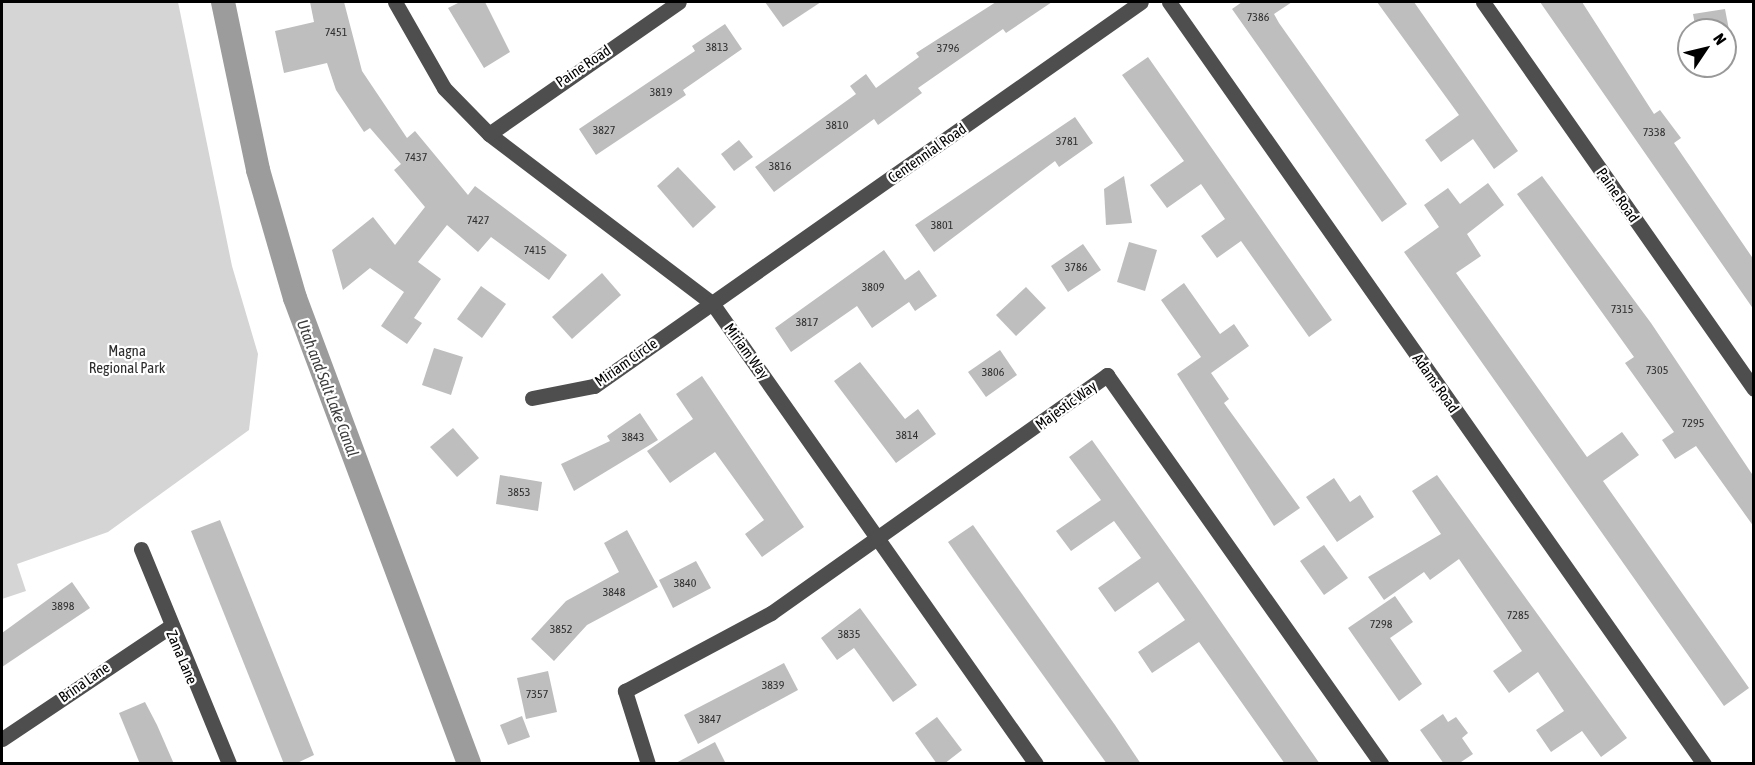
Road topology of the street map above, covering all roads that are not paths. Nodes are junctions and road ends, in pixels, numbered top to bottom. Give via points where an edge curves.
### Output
1 (394, 2) edge
2 (679, 2) edge
3 (1141, 2) edge
4 (1169, 2) edge
5 (1483, 2) edge
6 (489, 134) junction
7 (712, 303) junction
8 (1754, 389) edge
9 (532, 398) dead end
10 (877, 539) junction
11 (141, 549) dead end
12 (169, 627) junction
13 (2, 740) edge
14 (229, 764) edge
15 (648, 764) edge
16 (1036, 764) edge
17 (1381, 764) edge
18 (1704, 764) edge

1 - 6 street, Miriam Way via 444,88
2 - 6 street, Paine Road
3 - 7 street, Centennial Road
4 - 18 street, Adams Road
5 - 8 street, Paine Road
6 - 7 street, Miriam Way
7 - 9 street, Miriam Circle via 594,386
7 - 10 street, Miriam Way
10 - 15 street, Majestic Way via 748,628 625,691
10 - 16 street, Miriam Way
10 - 17 street, Majestic Way via 1107,375
11 - 12 street, Zana Lane
12 - 13 street, Brina Lane
12 - 14 street, Zana Lane

